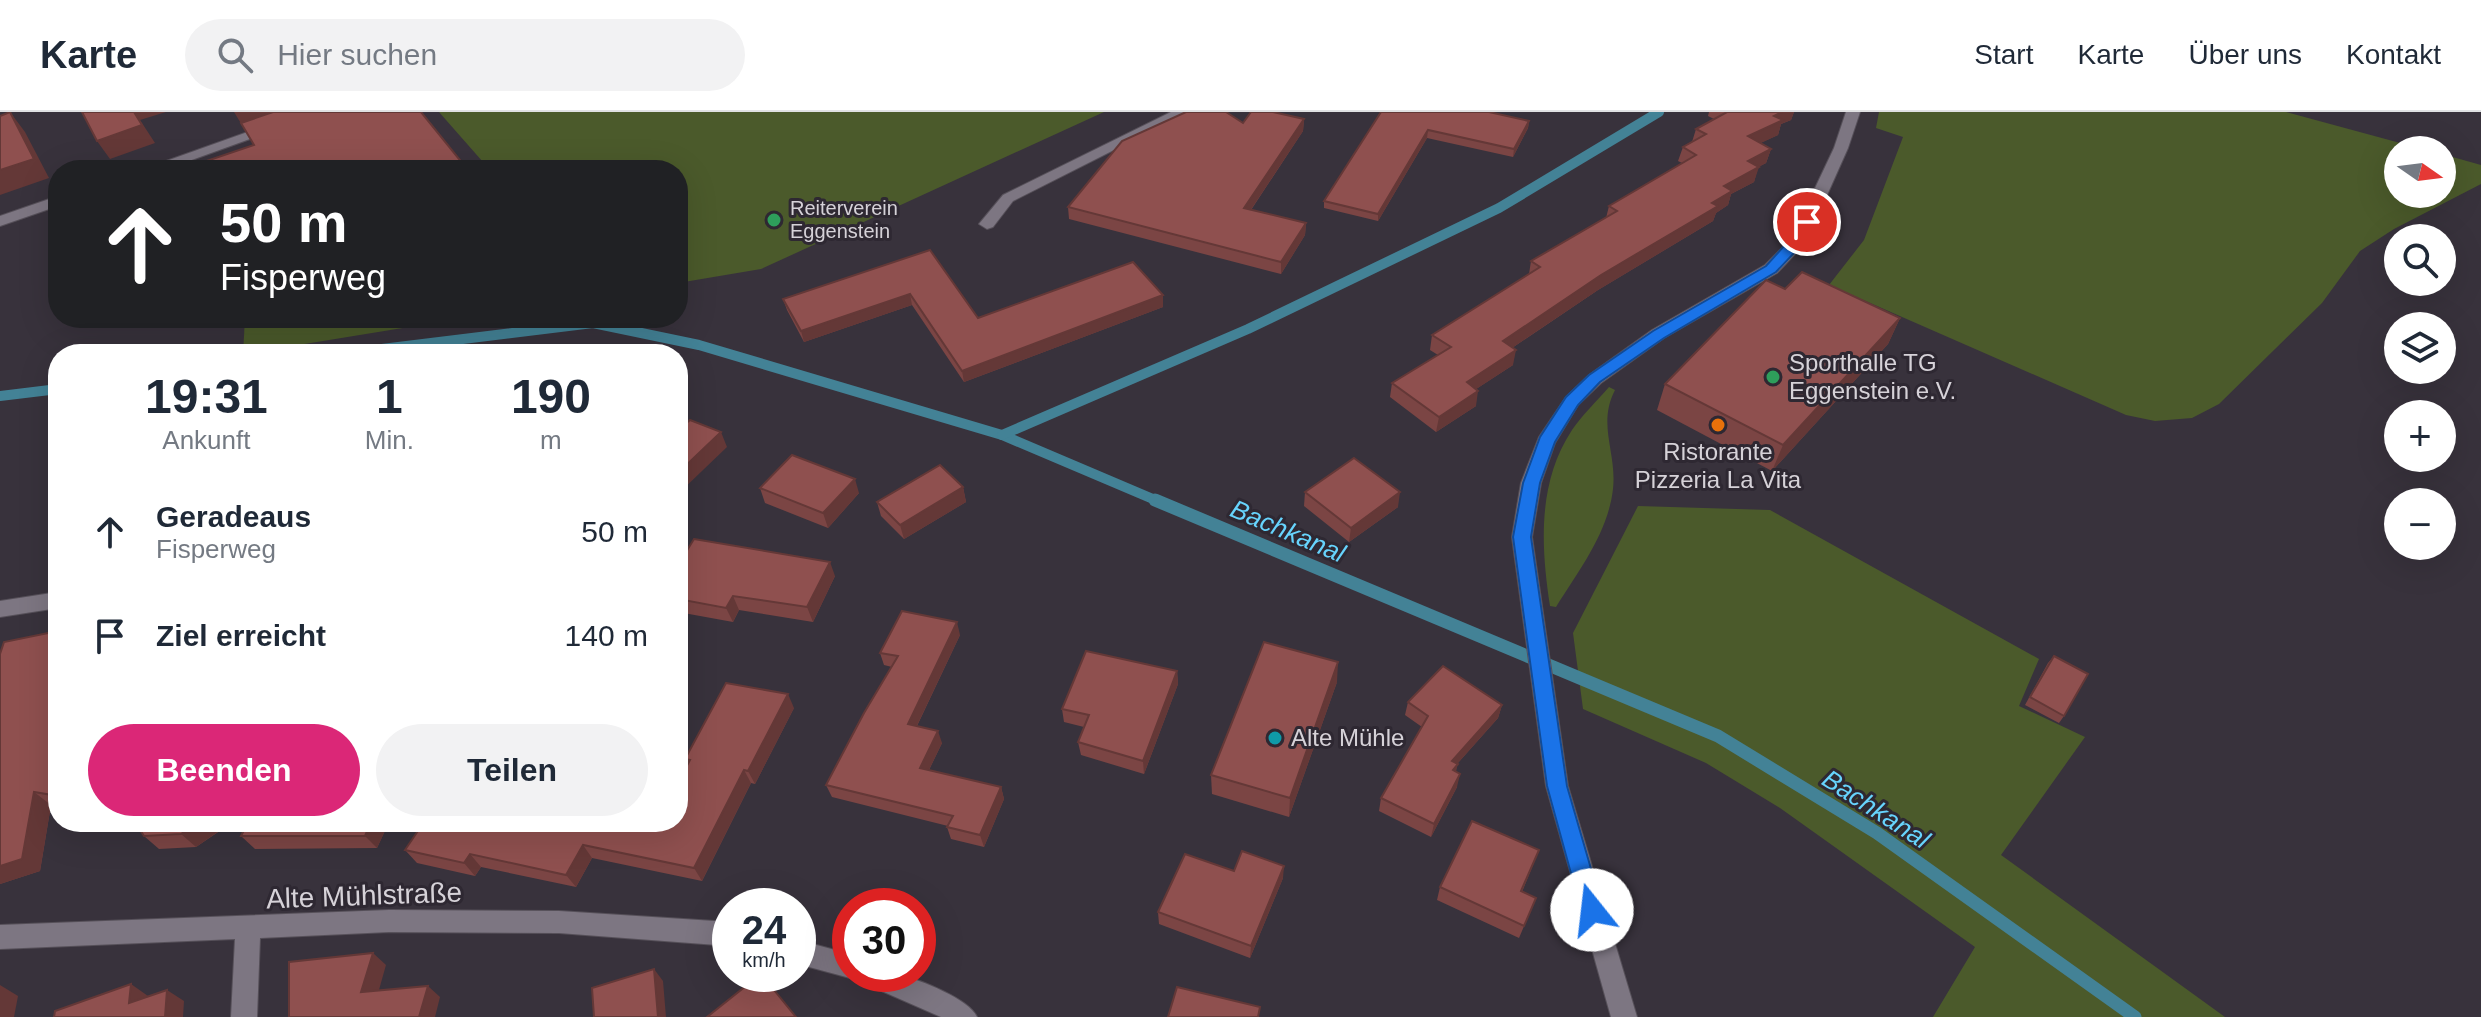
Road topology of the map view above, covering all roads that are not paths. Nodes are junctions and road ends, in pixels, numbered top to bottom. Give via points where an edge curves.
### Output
1 (318, 112) edge
2 (1182, 112) edge
3 (1853, 112) edge
4 (178, 160) edge
5 (48, 204) edge
6 (0, 221) edge
7 (987, 224) dead end
8 (48, 602) edge
9 (0, 609) edge
10 (248, 929) junction
11 (712, 933) edge
12 (0, 937) edge
13 (912, 992) edge
14 (244, 1017) edge
15 (964, 1017) edge
16 (1624, 1017) edge

1 - 4 street
2 - 7 street via 1008,198
3 - 16 street via 1813,210 1790,249 1771,269 1658,334 1595,379 1572,401 1546,442 1531,483 1522,537 1557,786
5 - 6 street
8 - 9 street
10 - 11 street, Alte Mühlstraße via 389,921 528,922
10 - 12 street, Alte Mühlstraße
10 - 14 street
13 - 15 street

